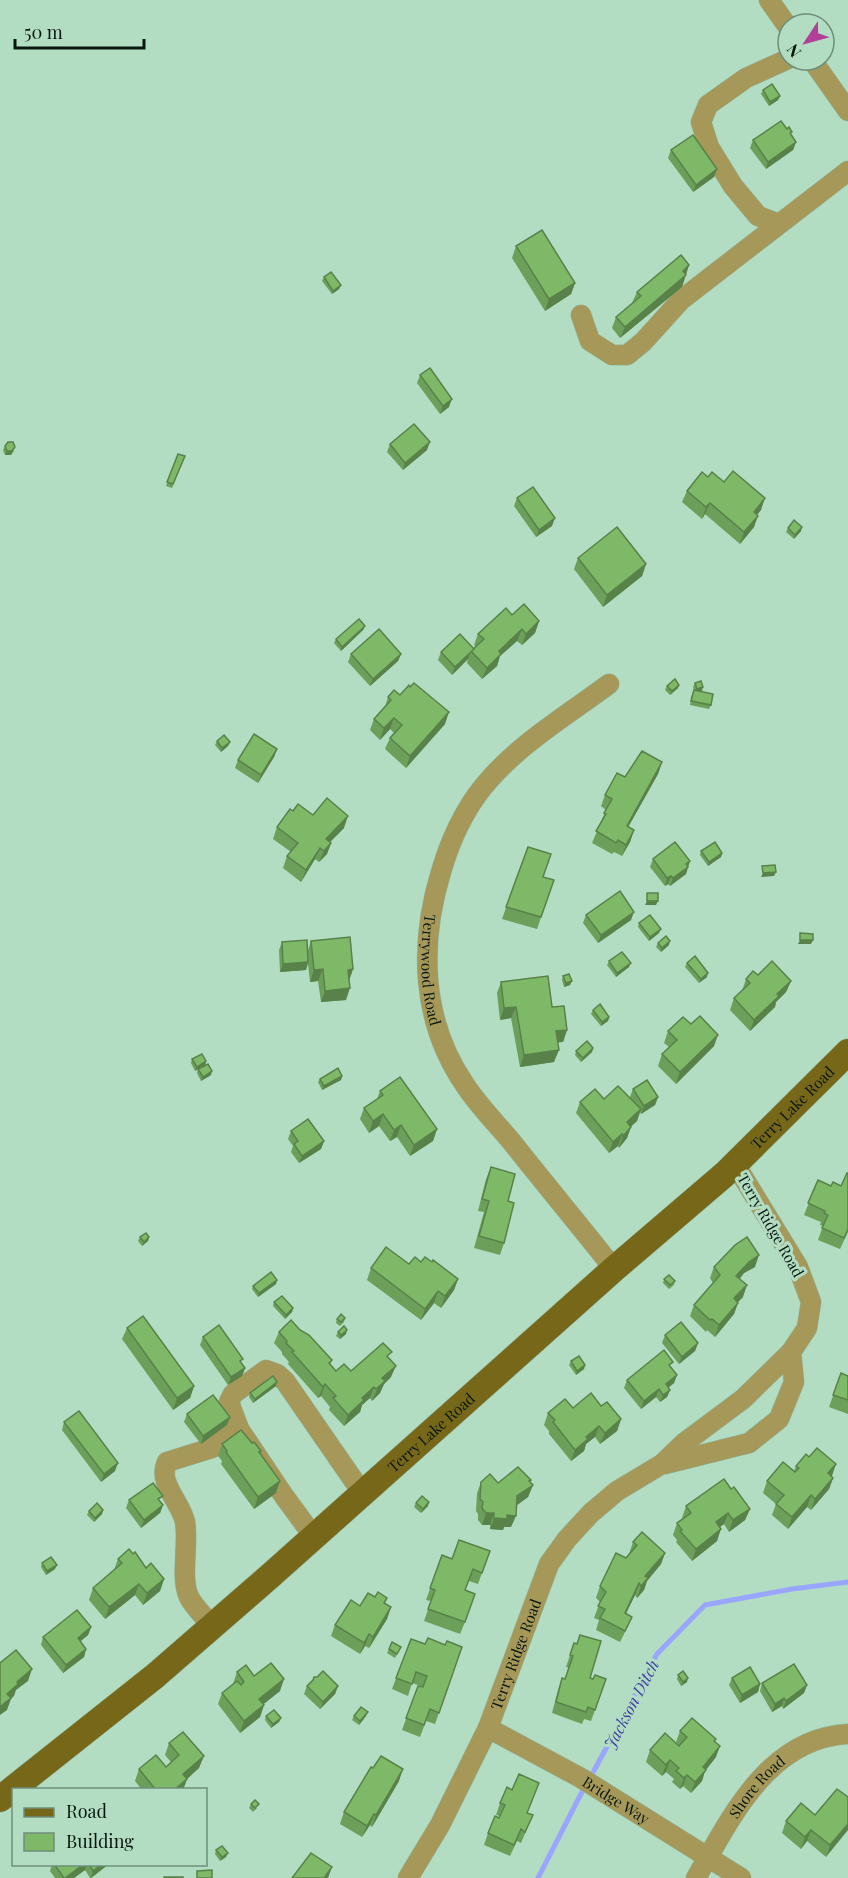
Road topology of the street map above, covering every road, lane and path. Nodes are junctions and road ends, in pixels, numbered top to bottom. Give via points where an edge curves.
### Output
1 (776, 64) edge
2 (820, 72) edge
3 (848, 111) edge
4 (848, 171) edge
5 (779, 224) junction
6 (581, 315) dead end
7 (609, 684) dead end
8 (848, 1052) edge
9 (735, 1164) junction
10 (614, 1269) junction
11 (790, 1352) junction
12 (238, 1429) junction
13 (662, 1464) junction
14 (363, 1494) junction
15 (314, 1537) junction
16 (212, 1626) junction
17 (488, 1728) junction
18 (848, 1734) edge
19 (13, 1788) edge
20 (12, 1789) edge
21 (0, 1798) edge
22 (708, 1858) junction
23 (408, 1878) edge
24 (696, 1878) edge
25 (741, 1878) edge

1 - 5 street via 746,78 708,105 701,122 709,147 733,186 758,216
2 - 3 street
4 - 5 street
5 - 6 street via 681,300 644,342 627,355 612,355 590,341
7 - 10 street, Terrywood Road via 516,753 483,787 447,850 432,903 426,946 429,997 442,1043 465,1085
8 - 9 main road, Terry Lake Road
9 - 10 main road, Terry Lake Road
9 - 11 street, Terry Ridge Road via 798,1267 811,1302 807,1328
10 - 14 main road, Terry Lake Road
11 - 13 street, Terry Ridge Road via 743,1399
11 - 13 street, Terry Ridge Road via 794,1382 779,1419 749,1443
12 - 14 street via 229,1402 233,1394 266,1370 277,1374
12 - 15 street
12 - 16 street via 212,1448 167,1462 164,1468 164,1477 185,1523 184,1576 188,1596
13 - 17 street, Terry Ridge Road via 617,1491 591,1513 549,1564
14 - 15 main road, Terry Lake Road
15 - 16 main road, Terry Lake Road
16 - 19 main road, Terry Lake Road
17 - 22 street, Bridge Way via 581,1778
17 - 23 street, Terry Ridge Road via 440,1825
18 - 22 street, Shore Road via 806,1745 776,1762 746,1794
20 - 21 main road, Terry Lake Road
22 - 24 street, Shore Road
22 - 25 street, Bridge Way

